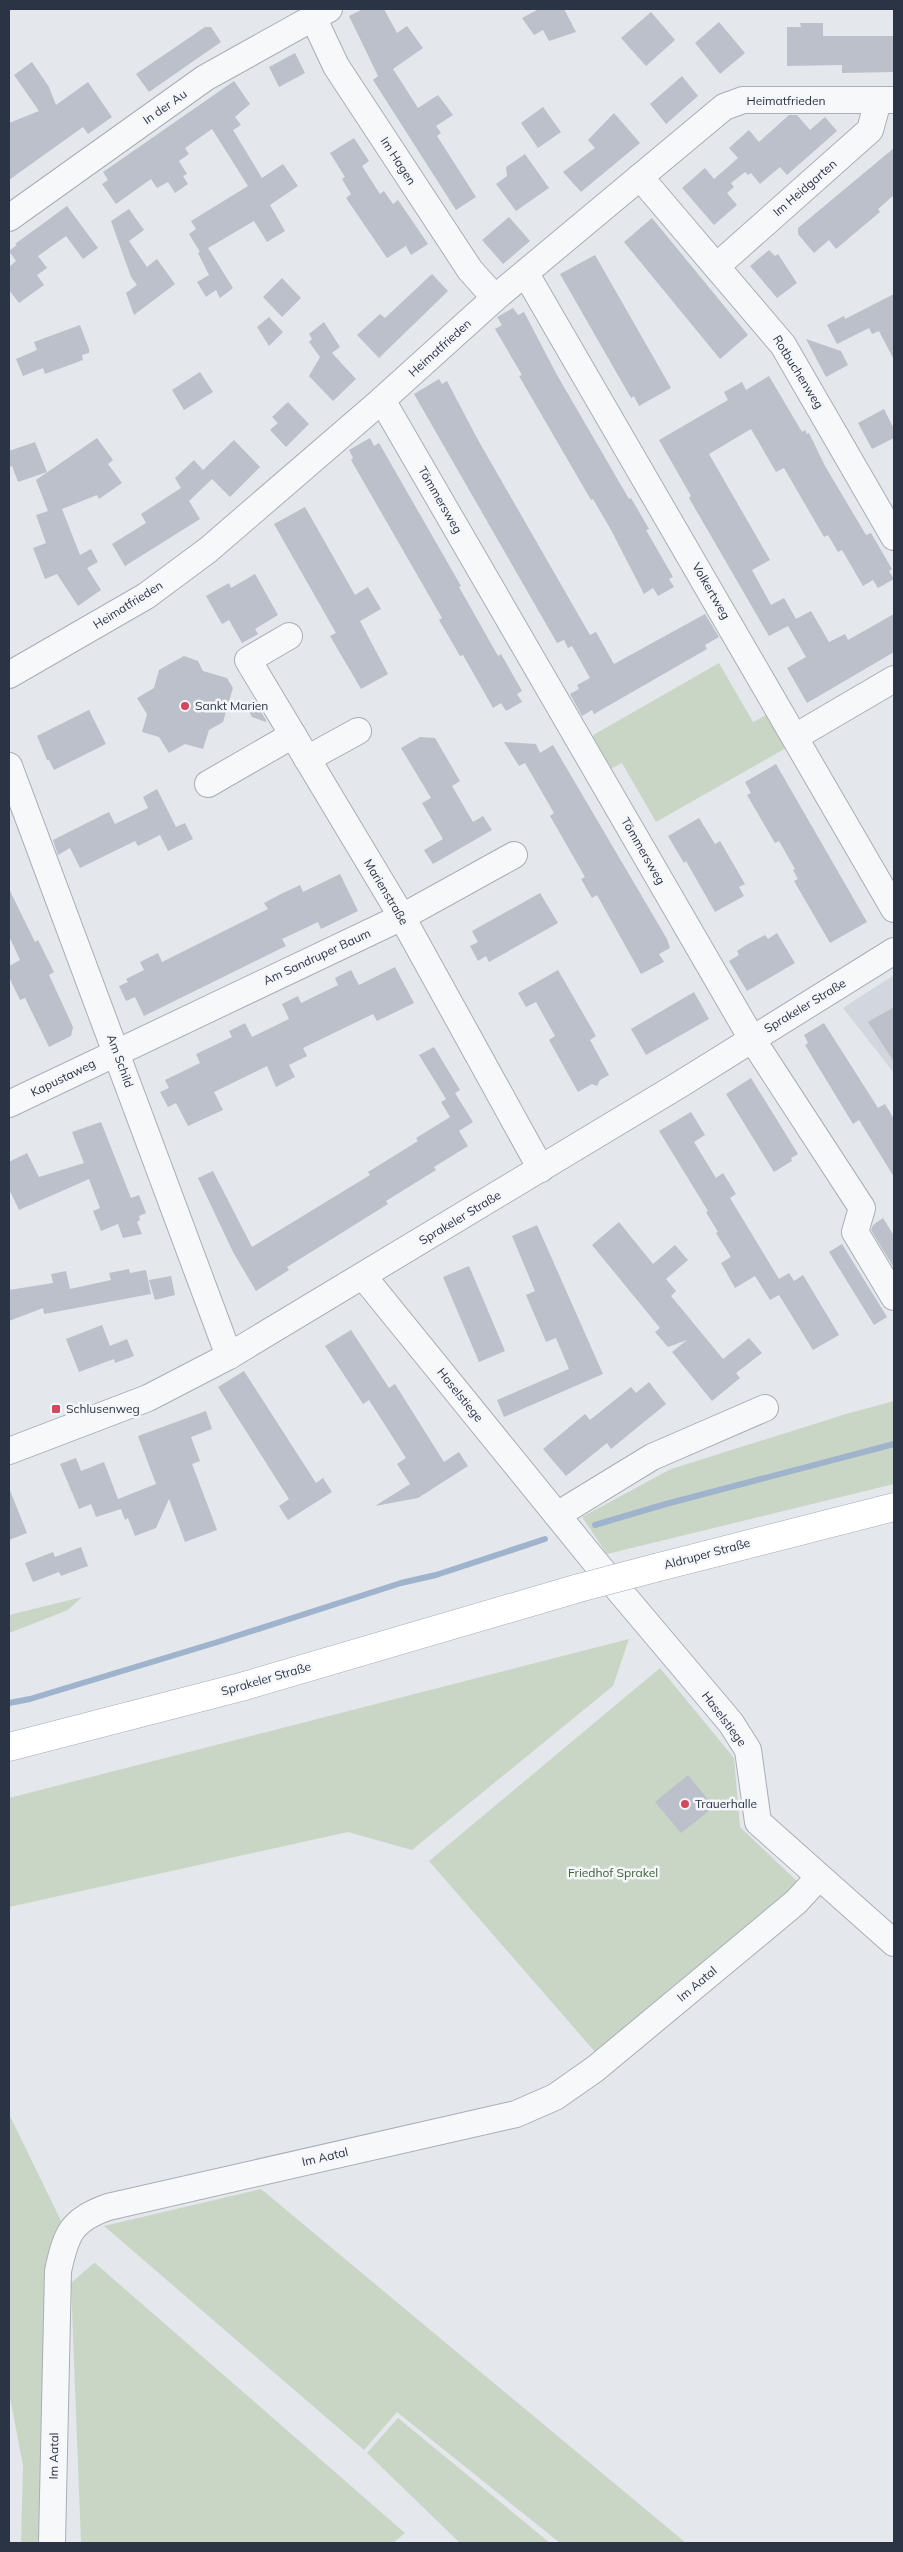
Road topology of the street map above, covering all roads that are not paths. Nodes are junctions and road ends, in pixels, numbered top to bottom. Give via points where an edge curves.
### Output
1 (321, 13) edge
2 (886, 101) edge
3 (640, 177) junction
4 (9, 218) edge
5 (717, 266) junction
6 (526, 274) junction
7 (495, 298) junction
8 (382, 400) junction
9 (894, 537) edge
10 (289, 636) dead end
11 (9, 675) edge
12 (894, 679) edge
13 (358, 731) dead end
14 (293, 735) junction
15 (796, 737) junction
16 (307, 759) junction
17 (9, 766) edge
18 (208, 784) dead end
19 (17, 814) edge
20 (514, 855) dead end
21 (894, 909) edge
22 (402, 917) junction
23 (894, 951) edge
24 (752, 1039) junction
25 (117, 1052) junction
26 (9, 1104) edge
27 (541, 1169) junction
28 (363, 1276) junction
29 (894, 1297) edge
30 (229, 1356) junction
31 (765, 1408) dead end
32 (9, 1451) edge
33 (894, 1507) edge
34 (557, 1514) junction
35 (521, 1605) joint
36 (9, 1747) edge
37 (819, 1877) junction
38 (894, 1943) edge
39 (52, 2543) edge

1 - 4 street, In der Au via 205,78
1 - 7 street, Im Hagen via 336,66 470,270
2 - 3 street, Heimatfrieden via 743,100 724,107
2 - 5 street, Im Heidgarten via 870,130
3 - 5 street, Rotbuchenweg
3 - 6 street, Heimatfrieden
5 - 9 street, Rotbuchenweg via 783,345
6 - 7 street, Heimatfrieden
6 - 15 street, Volkertweg
7 - 8 street, Heimatfrieden
8 - 11 street, Heimatfrieden via 208,550 146,596
8 - 24 street, Tömmersweg
10 - 14 street, Marienstraße via 248,660
12 - 15 street
13 - 16 street
14 - 16 street, Marienstraße
14 - 18 street
15 - 21 street, Volkertweg
16 - 22 street, Marienstraße
17 - 19 street, Am Schild
19 - 25 street, Am Schild
20 - 22 street, Am Sandruper Baum
22 - 25 street, Am Sandruper Baum
22 - 27 street, Marienstraße
23 - 24 street, Sprakeler Straße
24 - 27 street, Sprakeler Straße
24 - 29 street, Tömmersweg via 862,1208 855,1232
25 - 26 street, Kapustaweg
25 - 30 street, Am Schild
27 - 28 street, Sprakeler Straße
28 - 30 street, Sprakeler Straße
28 - 34 street, Haselstiege
30 - 32 street, Sprakeler Straße via 148,1398
31 - 34 street via 652,1457
33 - 35 main road, Aldruper Straße, bridge
34 - 37 street, Haselstiege via 731,1723 748,1750 758,1822
35 - 36 main road, Sprakeler Straße via 158,1710
37 - 38 street, Haselstiege
37 - 39 street, Im Aatal via 781,1914 595,2069 555,2097 516,2114 108,2207 88,2214 75,2224 58,2271

